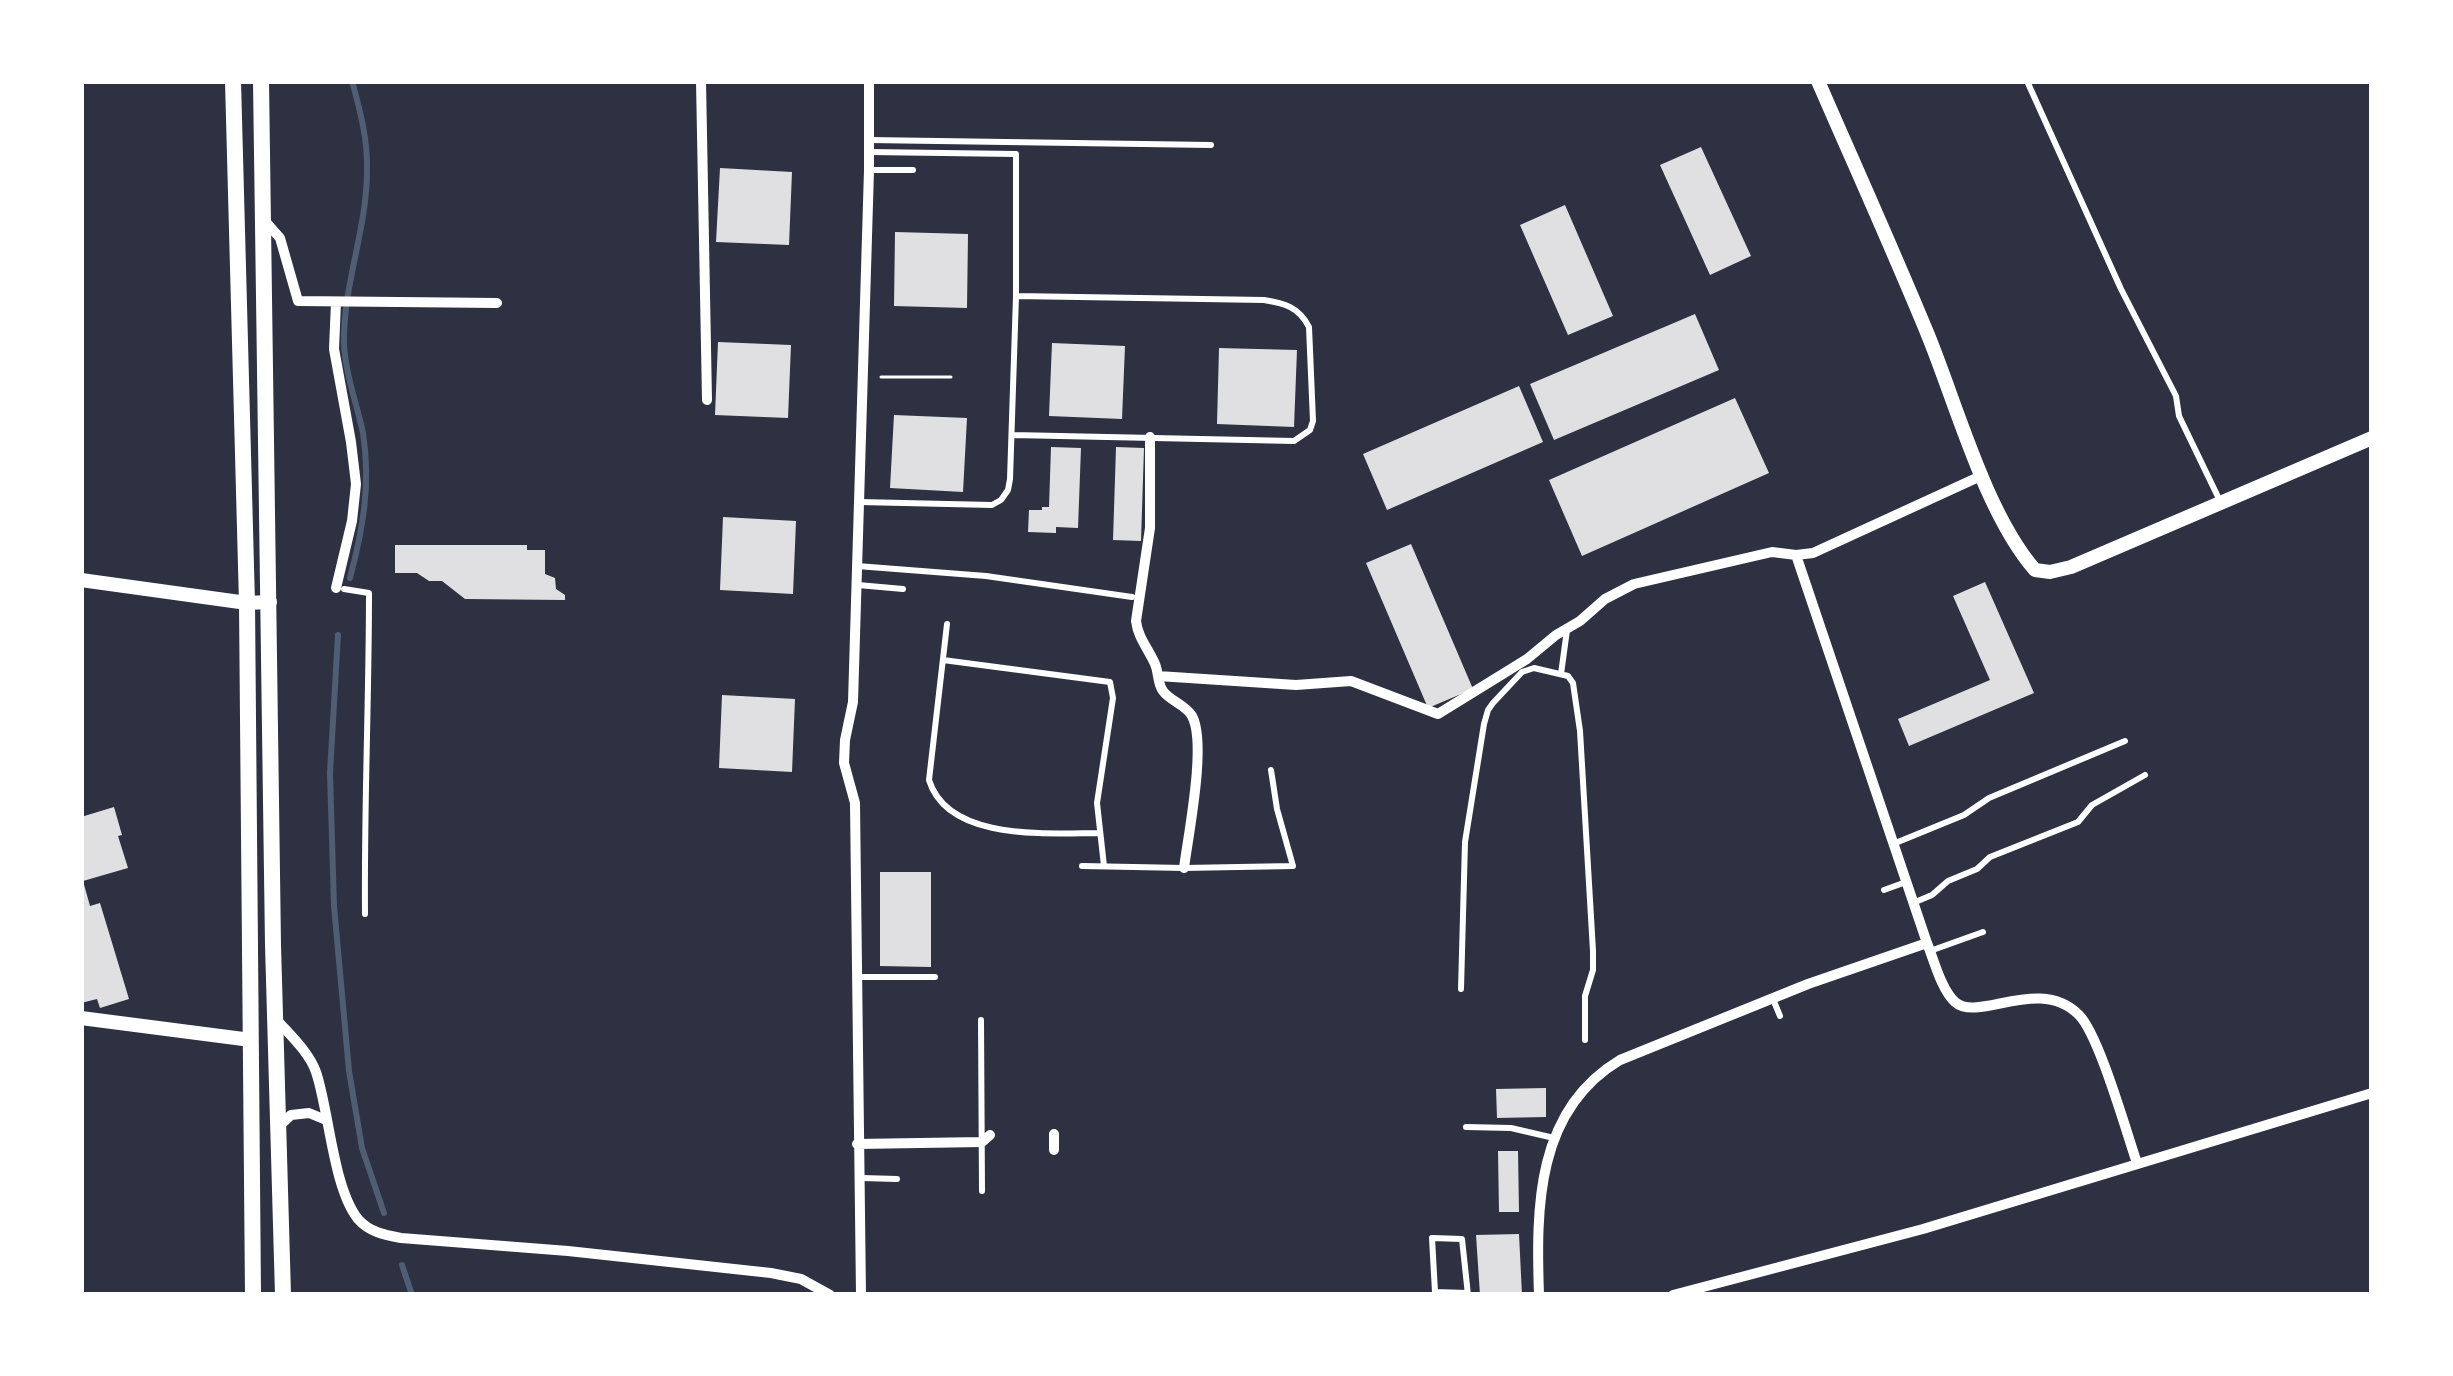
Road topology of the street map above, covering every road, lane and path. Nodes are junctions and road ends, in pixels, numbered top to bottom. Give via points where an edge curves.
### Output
1 (233, 81) edge
2 (261, 81) edge
3 (701, 81) edge
4 (869, 81) edge
5 (1818, 81) edge
6 (2027, 81) edge
7 (1211, 145) dead end
8 (869, 146) junction
9 (869, 170) junction
10 (914, 170) dead end
11 (263, 218) junction
12 (1016, 296) junction
13 (336, 302) junction
14 (497, 303) dead end
15 (1015, 350) junction
16 (1029, 351) dead end
17 (863, 376) junction
18 (951, 376) dead end
19 (707, 400) dead end
20 (1013, 435) junction
21 (1150, 437) junction
22 (2372, 438) edge
23 (1982, 476) junction
24 (859, 502) junction
25 (2222, 504) junction
26 (1796, 555) junction
27 (857, 566) junction
28 (81, 580) edge
29 (857, 585) junction
30 (340, 588) joint
31 (902, 589) dead end
32 (1132, 597) dead end
33 (270, 602) junction
34 (247, 604) junction
35 (947, 623) dead end
36 (1567, 629) junction
37 (943, 660) junction
38 (1561, 674) junction
39 (1158, 676) junction
40 (2125, 741) dead end
41 (1271, 770) dead end
42 (2145, 776) dead end
43 (1100, 833) junction
44 (1893, 844) junction
45 (1082, 866) dead end
46 (1104, 866) junction
47 (1184, 868) junction
48 (1906, 883) junction
49 (1884, 890) dead end
50 (1913, 903) junction
51 (365, 914) dead end
52 (1983, 932) dead end
53 (1928, 947) junction
54 (857, 977) junction
55 (935, 977) dead end
56 (1461, 989) dead end
57 (1773, 998) junction
58 (1780, 1016) dead end
59 (274, 1017) junction
60 (81, 1018) edge
61 (981, 1020) dead end
62 (251, 1040) junction
63 (1585, 1040) dead end
64 (2372, 1093) edge
65 (326, 1120) junction
66 (278, 1127) junction
67 (1466, 1127) dead end
68 (1054, 1134) dead end
69 (1554, 1138) junction
70 (987, 1142) junction
71 (857, 1144) junction
72 (1054, 1150) dead end
73 (2137, 1163) junction
74 (858, 1178) junction
75 (897, 1179) dead end
76 (982, 1191) dead end
77 (1467, 1294) edge
78 (253, 1295) edge
79 (283, 1295) edge
80 (830, 1295) edge
81 (860, 1295) edge
82 (1539, 1295) edge
83 (1673, 1295) edge

1 - 34 main road
2 - 11 main road
3 - 19 street
4 - 8 street
5 - 23 street
6 - 25 lane
7 - 8 lane
8 - 9 street
8 - 12 lane via 1016,154
9 - 10 lane
9 - 17 street
11 - 13 street via 280,238 298,301
11 - 33 main road
12 - 15 lane
12 - 21 lane via 1264,300 1304,316 1313,421 1303,437
13 - 14 street
13 - 30 street via 334,349 356,484
15 - 16 lane
15 - 20 lane
17 - 18 path
17 - 24 street
20 - 21 lane
20 - 24 lane via 1008,490 992,505
21 - 39 street via 1150,528 1136,621
22 - 25 street via 2274,490
23 - 25 street via 2016,549 2035,570 2050,572
23 - 26 street
24 - 27 street
26 - 36 street via 1772,552 1634,584
26 - 44 street
27 - 29 street
27 - 32 lane
28 - 34 street
29 - 31 lane
29 - 54 street via 844,763 855,803
30 - 51 lane via 369,593
33 - 34 street
33 - 59 main road
34 - 62 main road
35 - 37 lane
36 - 38 lane
36 - 39 street via 1438,715 1351,681
37 - 43 lane via 929,780 934,796 995,830
37 - 43 lane via 1110,682
38 - 56 lane via 1522,672 1488,710 1465,842
38 - 63 lane via 1574,683 1586,816 1594,970
39 - 47 street via 1194,726
40 - 44 lane
41 - 47 lane via 1293,866
42 - 50 lane via 2092,805 2078,822 1990,857
43 - 46 lane
44 - 48 street
45 - 46 lane
46 - 47 lane
48 - 49 lane
48 - 50 street
50 - 53 street
52 - 53 lane
53 - 57 street
53 - 73 street via 1960,1006 2039,997 2076,1011
54 - 55 lane
54 - 71 street
57 - 58 lane
57 - 69 street via 1602,1071 1569,1106
59 - 65 street via 310,1059
59 - 66 main road
60 - 62 street
61 - 70 lane
62 - 78 main road
64 - 73 street
65 - 66 street via 291,1114
65 - 80 street via 349,1204 377,1233 771,1273
66 - 79 main road
67 - 69 lane
68 - 72 street
69 - 82 street via 1539,1215
70 - 71 street
70 - 76 lane
71 - 74 street
73 - 83 street
74 - 75 lane
74 - 81 street
77 - 77 lane via 1462,1239 1432,1238 1435,1292

